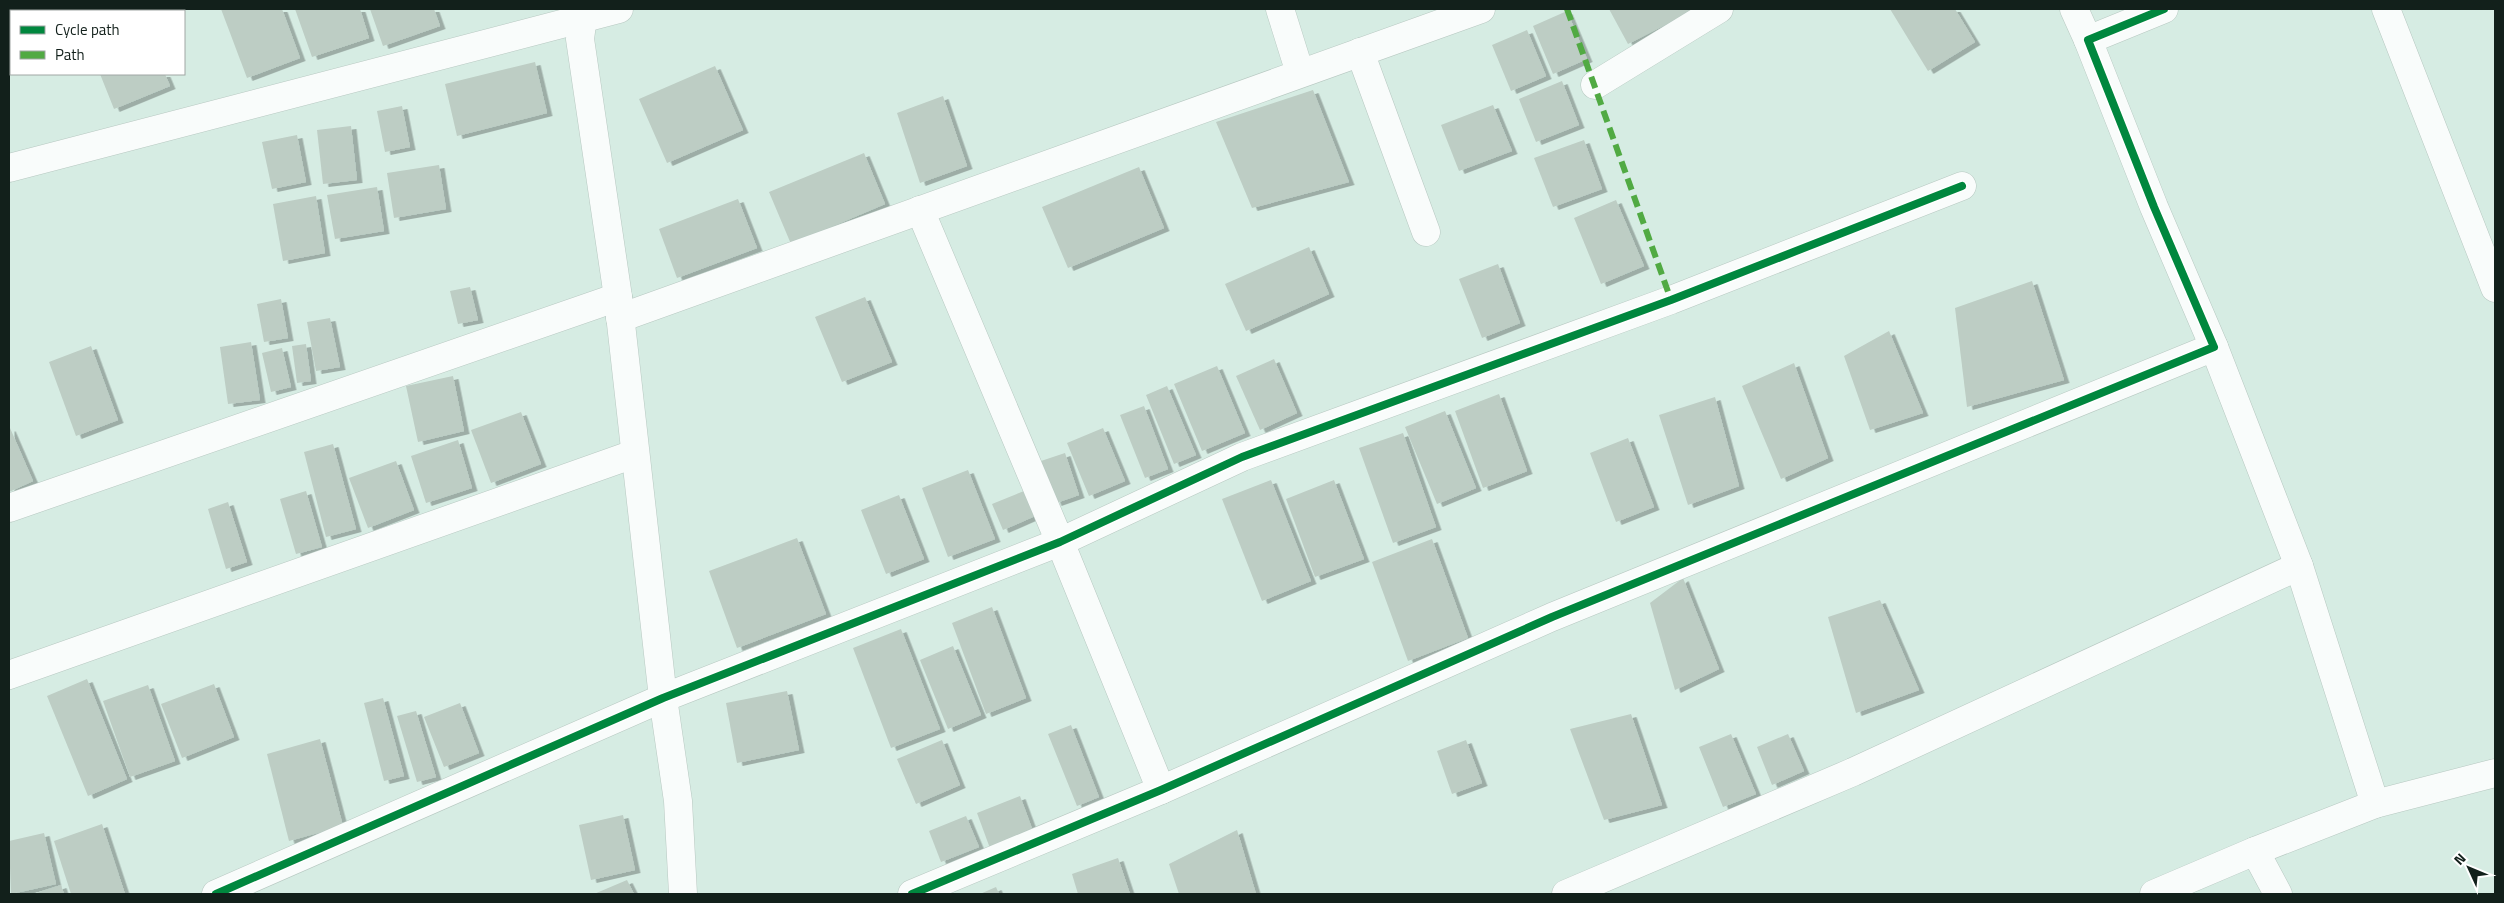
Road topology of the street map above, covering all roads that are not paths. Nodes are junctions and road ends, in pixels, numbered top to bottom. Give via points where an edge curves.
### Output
1 (619, 9) edge
2 (1280, 9) edge
3 (1482, 9) edge
4 (2074, 9) edge
5 (2164, 9) edge
6 (2386, 9) edge
7 (1713, 10) edge
8 (583, 13) edge
9 (2088, 40) junction
10 (1360, 52) junction
11 (1300, 73) junction
12 (1595, 85) dead end
13 (9, 168) edge
14 (1962, 186) dead end
15 (920, 210) junction
16 (1426, 232) dead end
17 (2495, 288) edge
18 (619, 307) junction
19 (2214, 347) junction
20 (634, 454) junction
21 (9, 508) edge
22 (1060, 542) junction
23 (2298, 566) junction
24 (9, 675) edge
25 (663, 698) junction
26 (2495, 773) edge
27 (1161, 790) junction
28 (2375, 804) junction
29 (2255, 851) junction
30 (216, 894) edge
31 (683, 894) edge
32 (912, 894) edge
33 (1566, 894) edge
34 (2154, 894) edge
35 (2278, 894) edge

1 - 8 street
2 - 11 street
3 - 10 street
4 - 9 street
5 - 9 street
6 - 17 street
7 - 12 street
8 - 13 street
8 - 18 street via 580,39
9 - 19 street
10 - 11 street
10 - 16 street
11 - 15 street
14 - 22 street via 1662,304 1242,457
15 - 18 street
15 - 22 street
18 - 20 street
18 - 21 street
19 - 23 street
19 - 27 street via 1552,617
20 - 24 street
20 - 25 street
22 - 25 street
22 - 27 street
23 - 28 street
23 - 33 street via 1853,772
25 - 30 street
25 - 31 street via 678,801
26 - 28 street
27 - 32 street
28 - 29 street
29 - 34 street
29 - 35 street

